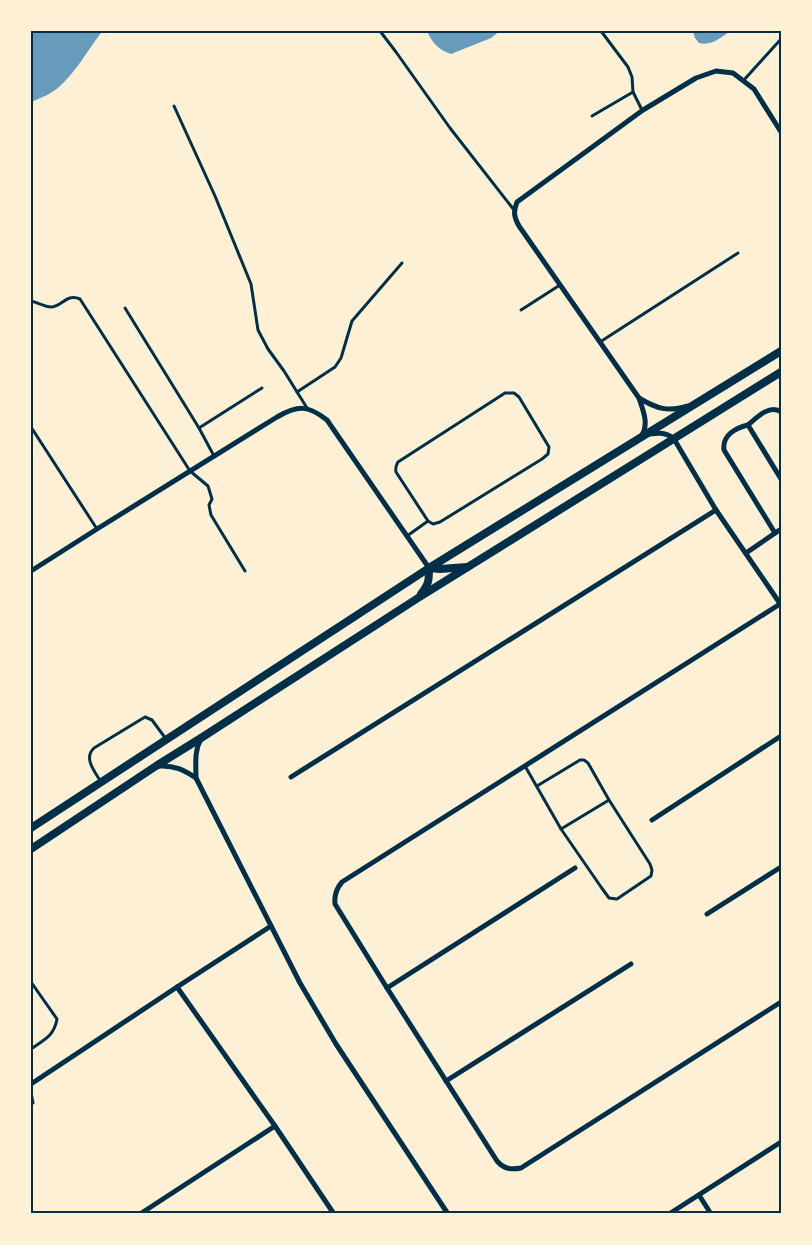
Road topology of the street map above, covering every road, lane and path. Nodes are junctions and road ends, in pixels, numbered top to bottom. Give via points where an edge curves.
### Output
1 (380, 31) edge
2 (601, 31) edge
3 (781, 39) edge
4 (743, 81) junction
5 (633, 92) junction
6 (174, 106) dead end
7 (643, 110) junction
8 (592, 116) dead end
9 (778, 121) edge
10 (781, 132) edge
11 (514, 210) junction
12 (738, 253) dead end
13 (402, 263) dead end
14 (560, 285) junction
15 (31, 301) edge
16 (125, 308) dead end
17 (521, 310) dead end
18 (600, 342) junction
19 (781, 351) edge
20 (781, 372) edge
21 (262, 388) dead end
22 (297, 392) junction
23 (639, 398) junction
24 (695, 404) junction
25 (307, 408) junction
26 (781, 412) edge
27 (748, 425) junction
28 (31, 427) edge
29 (199, 428) junction
30 (643, 436) junction
31 (674, 439) junction
32 (214, 456) junction
33 (190, 471) junction
34 (781, 479) edge
35 (716, 510) junction
36 (428, 521) junction
37 (97, 529) junction
38 (781, 530) edge
39 (775, 533) junction
40 (407, 536) junction
41 (746, 553) junction
42 (469, 567) junction
43 (429, 568) junction
44 (31, 571) edge
45 (245, 571) dead end
46 (418, 598) junction
47 (780, 605) edge
48 (781, 736) edge
49 (201, 738) junction
50 (167, 739) junction
51 (156, 766) junction
52 (525, 766) junction
53 (291, 777) dead end
54 (196, 778) junction
55 (101, 782) junction
56 (537, 786) junction
57 (609, 800) junction
58 (652, 820) dead end
59 (31, 828) edge
60 (561, 829) junction
61 (31, 850) edge
62 (781, 867) edge
63 (575, 868) dead end
64 (707, 914) dead end
65 (271, 926) junction
66 (631, 964) dead end
67 (31, 982) edge
68 (177, 987) junction
69 (386, 988) junction
70 (781, 1002) edge
71 (31, 1049) edge
72 (446, 1081) junction
73 (31, 1084) edge
74 (31, 1092) edge
75 (31, 1104) edge
76 (275, 1126) junction
77 (781, 1142) edge
78 (699, 1195) junction
79 (140, 1214) edge
80 (334, 1214) edge
81 (448, 1214) edge
82 (669, 1214) edge
83 (711, 1214) edge

1 - 11 lane
2 - 5 lane via 628,67
3 - 4 lane
4 - 7 street via 733,73 716,71 696,78
4 - 9 street via 754,89
5 - 7 lane
5 - 8 lane
6 - 22 lane via 251,284 258,330
7 - 11 street via 524,196
9 - 10 street
11 - 14 street via 514,218
12 - 18 lane
13 - 22 lane via 352,321 335,367
14 - 17 lane
14 - 18 street
15 - 33 lane via 53,308 68,298 80,299
16 - 29 lane
18 - 23 street
19 - 24 street
20 - 31 street
21 - 29 lane
22 - 25 lane
23 - 24 street via 664,409
23 - 30 street via 646,430
24 - 30 street
25 - 32 street via 285,413
25 - 40 street via 326,420
26 - 27 street via 770,409
27 - 34 street
27 - 39 street via 731,432 723,444 724,450
28 - 37 lane
29 - 32 lane
30 - 31 street via 665,433
30 - 43 street
31 - 35 street
31 - 42 street
32 - 33 street
33 - 37 street
33 - 45 lane via 208,486 212,499 211,515
35 - 41 street
35 - 53 street
36 - 36 lane via 433,524 440,522 548,454 549,447 516,394 505,393 396,465 396,472
36 - 40 lane
37 - 44 street
38 - 39 street
39 - 41 street
40 - 43 street
41 - 47 street
42 - 43 street
42 - 46 street
43 - 46 street via 427,587
43 - 50 street
46 - 49 street
47 - 52 street
48 - 58 street
49 - 51 street
49 - 54 street via 195,755
50 - 55 street
50 - 55 lane via 152,720 145,717 94,748 89,755 90,762
51 - 54 street via 183,769
51 - 61 street
52 - 56 lane
52 - 69 street via 339,886 335,904
54 - 65 street
55 - 59 street
56 - 57 lane via 584,760
56 - 60 lane
57 - 60 lane
57 - 60 lane via 652,870 651,876 617,899 608,896
62 - 64 street
63 - 69 street
65 - 68 street
65 - 81 street via 336,1044
66 - 72 street
67 - 71 lane via 57,1019 49,1036
68 - 73 street
68 - 76 street
69 - 72 street
70 - 72 street via 521,1168 509,1170 501,1165
74 - 75 lane
76 - 79 street
76 - 80 street
77 - 78 street
78 - 82 street
78 - 83 street

